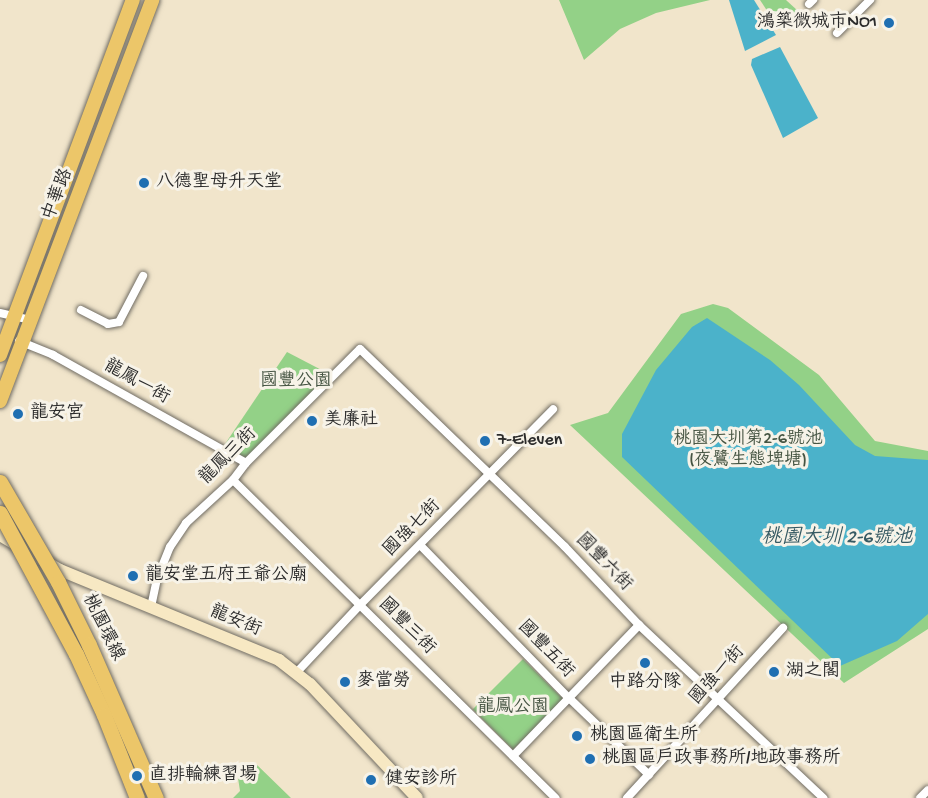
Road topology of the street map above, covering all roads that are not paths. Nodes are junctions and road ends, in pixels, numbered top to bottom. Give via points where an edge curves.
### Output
1 (133, 0) edge
2 (152, 0) edge
3 (870, 0) edge
4 (837, 33) dead end
5 (143, 276) dead end
6 (81, 310) dead end
7 (0, 314) edge
8 (15, 316) junction
9 (32, 320) junction
10 (8, 336) junction
11 (23, 343) junction
12 (360, 349) joint
13 (0, 355) edge
14 (0, 401) edge
15 (553, 409) dead end
16 (246, 463) junction
17 (490, 474) junction
18 (232, 480) junction
19 (0, 482) edge
20 (0, 513) edge
21 (0, 535) edge
22 (420, 545) junction
23 (360, 605) junction
24 (151, 607) junction
25 (639, 625) junction
26 (783, 628) dead end
27 (297, 672) junction
28 (569, 698) junction
29 (720, 699) junction
30 (513, 756) junction
31 (649, 775) junction
32 (928, 790) edge
33 (137, 798) edge
34 (156, 798) edge
35 (417, 798) edge
36 (556, 798) edge
37 (627, 798) edge
38 (823, 798) edge
39 (920, 798) edge

1 - 8 main road, 中華路
2 - 9 main road, 中華路
3 - 4 street
5 - 6 street via 119,322 108,324
7 - 8 street
8 - 9 street
8 - 10 main road, 中華路
9 - 11 main road, 中華路
10 - 11 street, 龍鳳一街
10 - 13 main road, 中華路
11 - 14 main road, 中華路
11 - 16 street, 龍鳳一街 via 53,355
12 - 16 street, 龍鳳三街
12 - 17 street, 國豐六街
15 - 17 street, 國強七街
16 - 18 street, 龍鳳三街
17 - 22 street, 國強七街
17 - 25 street, 國豐六街
18 - 23 street, 國豐三街
18 - 24 street, 龍鳳三街 via 186,523 170,547
19 - 34 highway, 桃園環線, bridge via 89,645
20 - 33 highway, 桃園環線, bridge via 76,654
21 - 24 street, 龍安街 via 60,570
22 - 23 street, 國強七街
22 - 28 street, 國豐五街
23 - 27 street, 國強七街
23 - 30 street, 國豐三街
24 - 27 street, 龍安街 via 236,640
25 - 28 street
25 - 29 street, 國豐六街
26 - 29 street, 國強一街
27 - 35 street, 龍安街
28 - 30 street
28 - 31 street, 國豐五街
29 - 31 street, 國強一街
29 - 38 street, 國豐六街
30 - 36 street, 國豐三街
31 - 37 street, 國強一街
32 - 39 street

